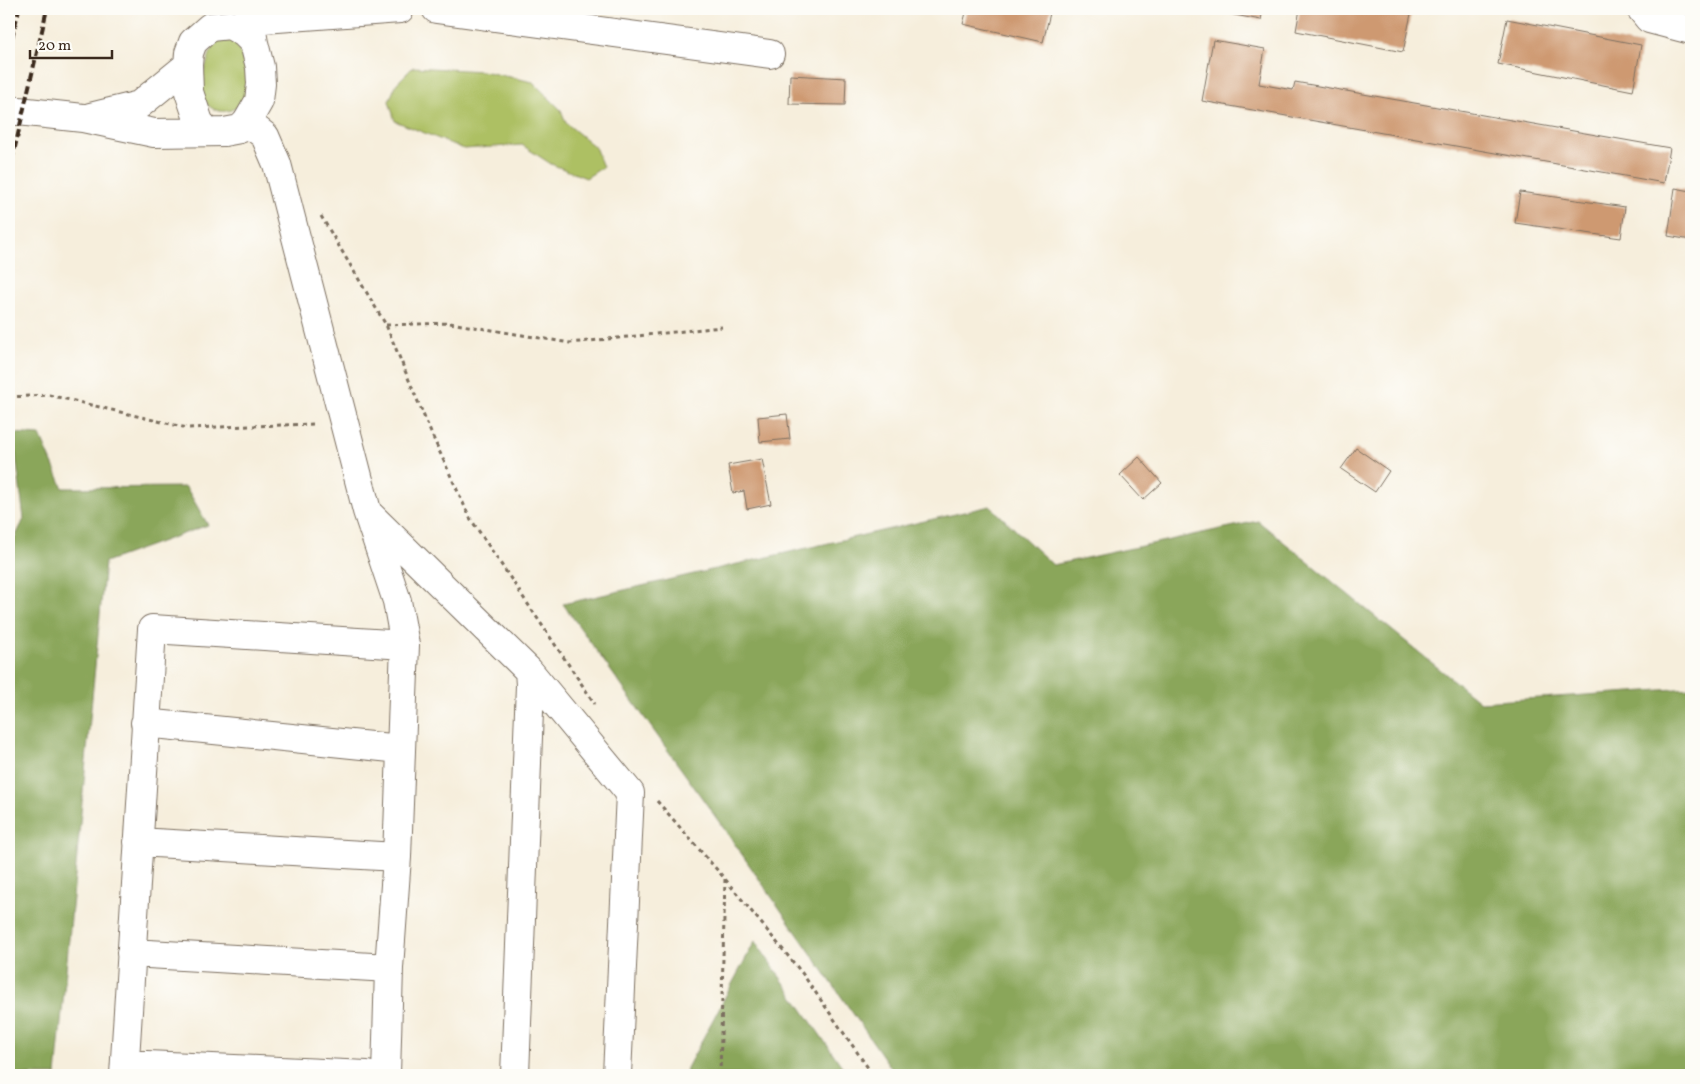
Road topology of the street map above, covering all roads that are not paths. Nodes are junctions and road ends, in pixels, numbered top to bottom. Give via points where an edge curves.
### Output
1 (200, 9) edge
2 (400, 9) edge
3 (436, 9) edge
4 (1641, 9) edge
5 (251, 24) edge
6 (1691, 30) edge
7 (190, 54) junction
8 (770, 54) dead end
9 (9, 110) edge
10 (83, 118) junction
11 (247, 122) junction
12 (208, 132) junction
13 (367, 511) junction
14 (405, 645) junction
15 (529, 671) junction
16 (145, 723) junction
17 (401, 749) junction
18 (138, 842) junction
19 (397, 857) junction
20 (131, 953) junction
21 (389, 968) junction
22 (124, 1070) edge
23 (367, 1075) edge
24 (386, 1075) edge
25 (515, 1075) edge
26 (617, 1075) edge

1 - 7 main road
2 - 5 main road
3 - 8 main road
4 - 6 main road via 1649,19
5 - 7 main road via 244,33 230,25 210,27
5 - 11 main road via 261,84 259,101
7 - 10 main road via 139,104
7 - 12 main road via 193,107
9 - 10 main road
10 - 12 main road via 154,133
11 - 12 main road via 240,129
11 - 13 main road via 265,136 277,164
13 - 14 main road via 397,601
13 - 15 main road
14 - 16 main road via 152,629
14 - 17 main road
15 - 25 main road
15 - 26 main road via 630,793
16 - 17 main road
16 - 18 main road
17 - 19 main road
18 - 19 main road
18 - 20 main road
19 - 21 main road
20 - 21 main road
20 - 22 main road
21 - 24 main road
22 - 23 main road

